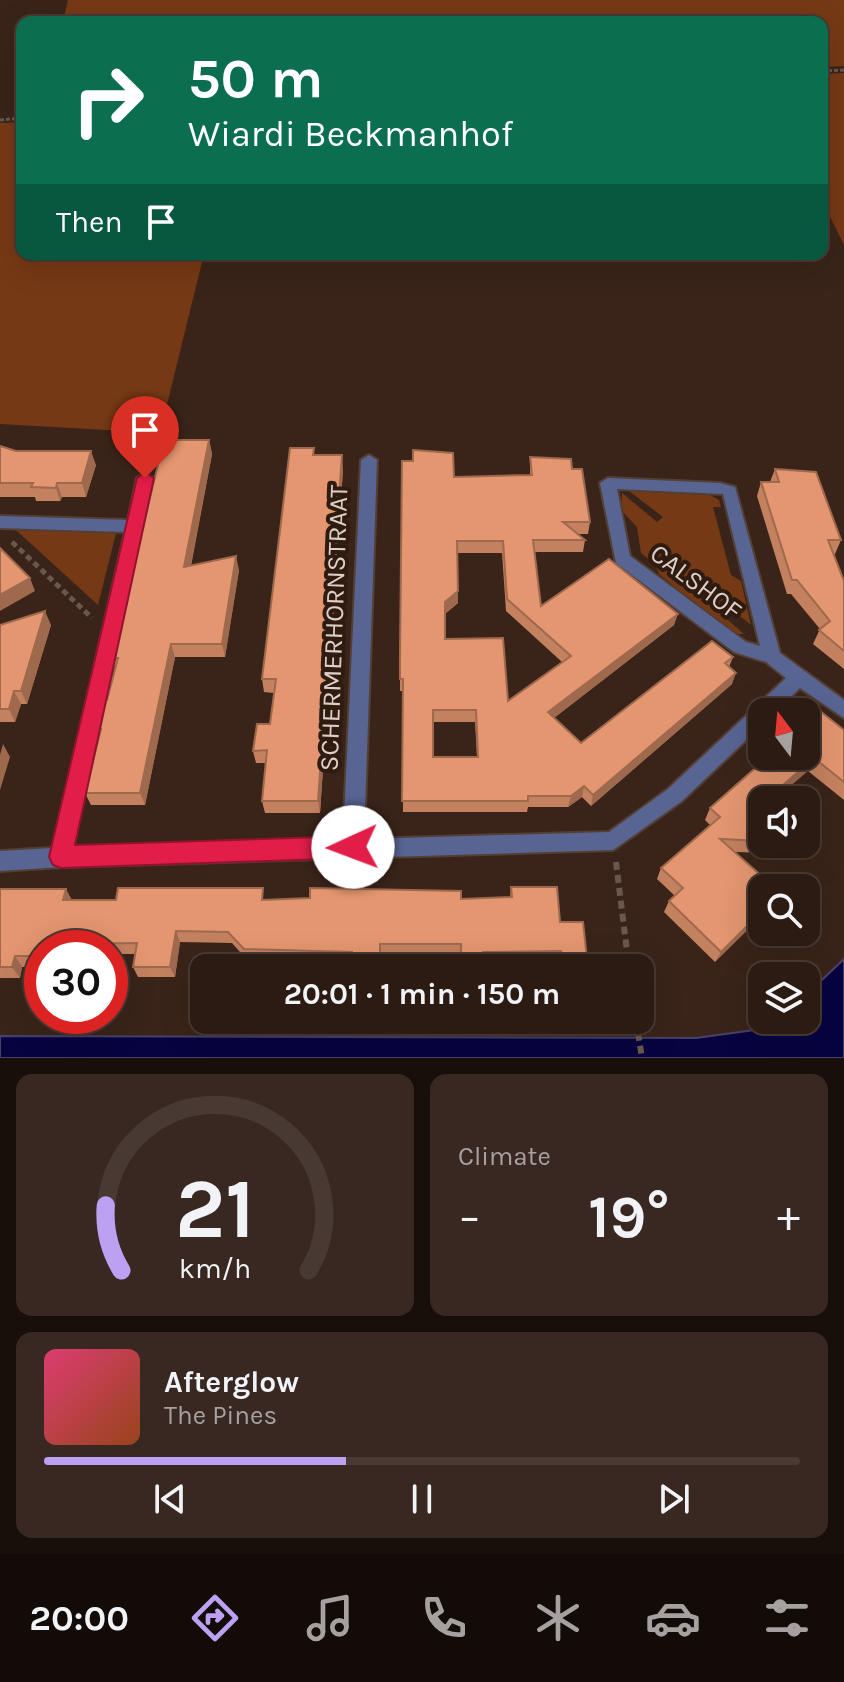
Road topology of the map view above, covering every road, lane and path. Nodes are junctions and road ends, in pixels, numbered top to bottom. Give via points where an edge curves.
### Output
1 (369, 460) dead end
2 (145, 478) dead end
3 (0, 522) edge
4 (134, 526) junction
5 (11, 541) dead end
6 (110, 635) junction
7 (772, 657) junction
8 (799, 677) junction
9 (777, 698) edge
10 (844, 710) edge
11 (748, 725) edge
12 (613, 841) junction
13 (353, 847) junction
14 (61, 857) junction
15 (0, 861) edge
16 (627, 954) edge
17 (638, 1034) edge
18 (642, 1058) edge

1 - 13 street, SCHERMERHORNSTRAAT
2 - 4 street
3 - 4 street
4 - 6 street
5 - 6 path
6 - 14 street
7 - 7 street, CALSHOF via 730,491 608,483 622,559 740,647
7 - 8 street, CALSHOF
8 - 9 street
8 - 10 street, CALSHOF
11 - 12 street via 675,795
12 - 13 street
12 - 16 path
13 - 14 street
14 - 15 street
17 - 18 path

